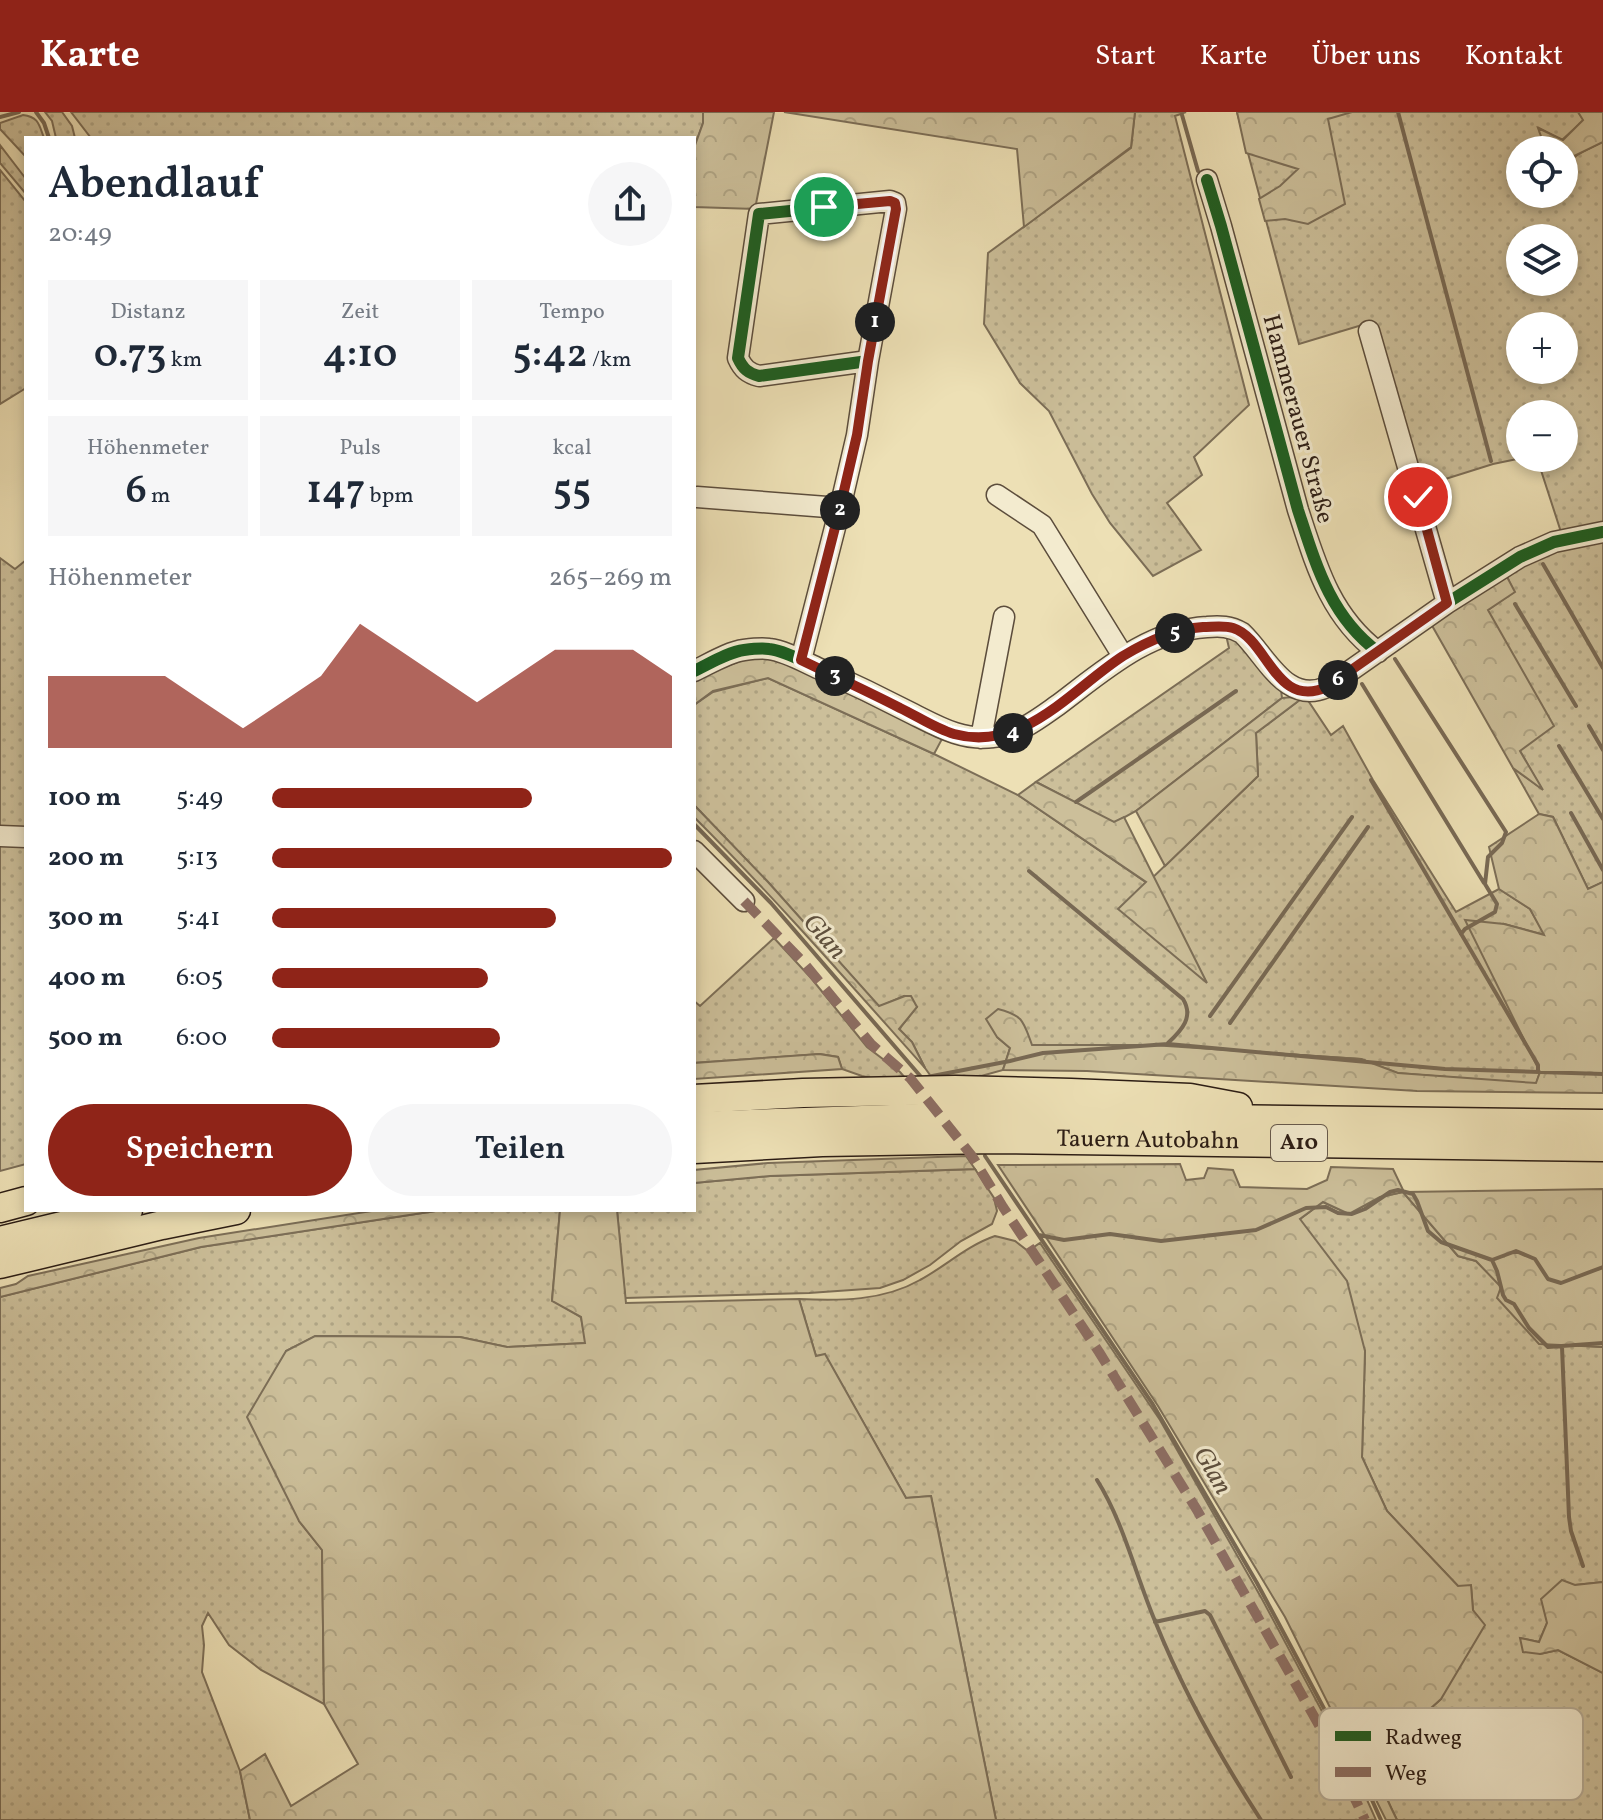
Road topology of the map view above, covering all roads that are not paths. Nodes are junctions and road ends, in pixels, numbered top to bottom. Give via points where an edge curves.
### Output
1 (1207, 180) dead end
2 (1369, 331) dead end
3 (868, 361) junction
4 (997, 495) dead end
5 (697, 497) dead end
6 (840, 508) junction
7 (1603, 532) edge
8 (1447, 603) junction
9 (1004, 617) dead end
10 (1378, 652) junction
11 (1123, 656) junction
12 (801, 660) junction
13 (696, 670) edge
14 (981, 738) junction
15 (0, 836) edge
16 (24, 837) edge
17 (696, 853) edge
18 (744, 901) dead end
19 (696, 1099) edge
20 (1317, 1120) junction
21 (1603, 1124) edge
22 (696, 1126) edge
23 (1603, 1147) edge
24 (696, 1149) edge
25 (24, 1202) edge
26 (0, 1208) edge
27 (120, 1212) edge
28 (226, 1212) edge
29 (0, 1241) edge
30 (0, 1264) edge

1 - 10 street, Hammerauer Straße via 1312,553 1340,613
2 - 8 street
3 - 3 street via 759,376 743,368 738,358 759,214 895,203
3 - 6 street
4 - 11 street via 1042,525
5 - 6 street
6 - 12 street
7 - 8 street via 1535,549
8 - 10 street
9 - 14 street
10 - 11 street via 1327,687 1309,692 1288,684 1234,628 1180,631
11 - 14 street via 1040,718 1013,733
12 - 13 street via 768,649 740,650
12 - 14 street via 953,734
15 - 16 street
17 - 18 street
19 - 20 highway via 955,1090 1071,1093 1190,1098
20 - 21 highway, A10
20 - 22 highway, A10 via 976,1116
23 - 24 highway, Tauern Autobahn / A10 via 995,1139
25 - 26 highway
27 - 29 highway
28 - 30 highway

